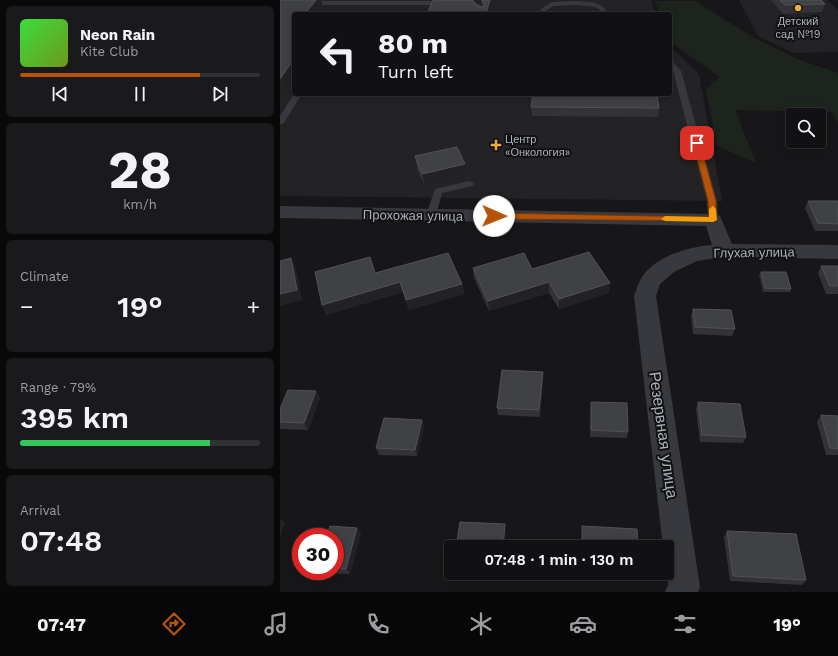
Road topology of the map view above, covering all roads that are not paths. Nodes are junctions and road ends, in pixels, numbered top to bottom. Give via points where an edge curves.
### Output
1 (280, 3) edge
2 (479, 12) edge
3 (543, 12) edge
4 (604, 12) edge
5 (672, 65) edge
6 (297, 96) edge
7 (280, 122) edge
8 (469, 184) dead end
9 (280, 212) edge
10 (431, 215) junction
11 (713, 220) junction
12 (724, 250) junction
13 (838, 252) edge
14 (652, 278) joint
15 (682, 592) edge

1 - 2 lane via 328,6 468,3 477,5
3 - 4 lane via 552,4 576,3 597,4
5 - 11 lane via 677,71 712,201
6 - 7 lane
8 - 10 lane via 438,191
9 - 10 street, Прохожая улица
10 - 11 street, Прохожая улица
11 - 12 street
12 - 13 street, Глухая улица
12 - 14 street, Глухая улица via 697,254 678,261
14 - 15 street, Резервная улица via 645,296 684,587

